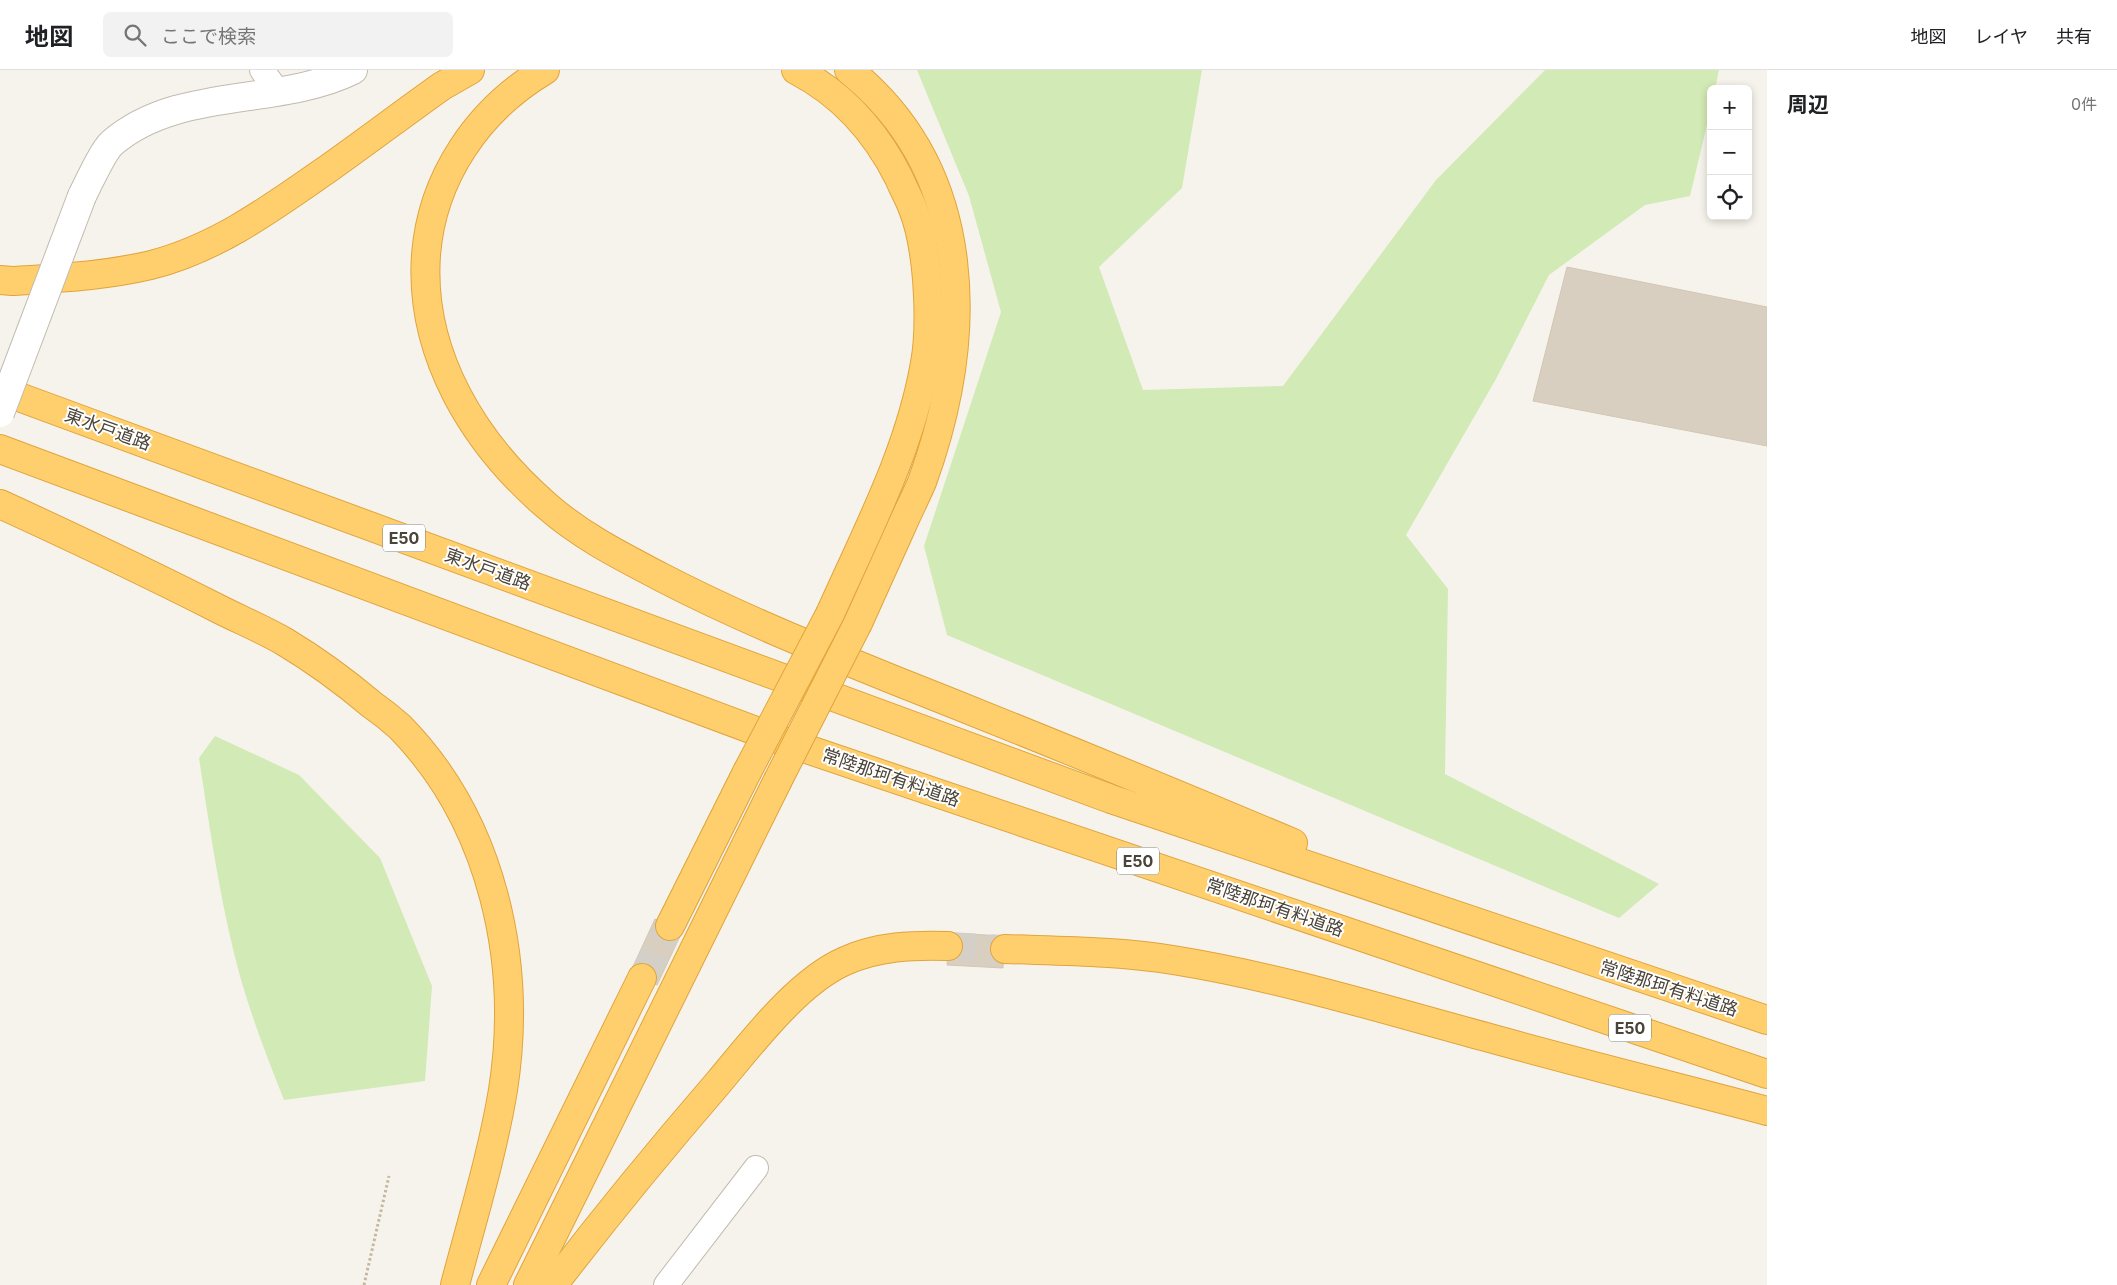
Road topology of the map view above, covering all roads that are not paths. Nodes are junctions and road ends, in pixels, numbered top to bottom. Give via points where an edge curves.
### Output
1 (262, 70) edge
2 (353, 70) edge
3 (470, 70) edge
4 (545, 70) edge
5 (796, 70) edge
6 (849, 70) edge
7 (278, 92) junction
8 (0, 280) edge
9 (0, 390) edge
10 (0, 413) edge
11 (0, 449) edge
12 (0, 504) edge
13 (808, 686) joint
14 (670, 926) tunnel mouth
15 (1506, 933) junction
16 (948, 946) tunnel mouth
17 (1005, 950) tunnel mouth
18 (642, 978) tunnel mouth
19 (1767, 1020) edge
20 (1767, 1074) edge
21 (1767, 1111) edge
22 (756, 1168) dead end
23 (455, 1285) edge
24 (491, 1285) edge
25 (528, 1285) edge
26 (553, 1285) edge
27 (666, 1285) edge

1 - 7 street
2 - 7 street via 337,78
3 - 8 highway via 442,86 250,222 200,247 152,264 101,275
4 - 15 highway via 494,108 470,136 449,170 436,204 424,282 430,325 443,366 460,403 513,474 547,506 585,535 630,561 791,638 1107,765
5 - 14 highway, bridge via 835,94 868,128 892,165 914,209 926,257 929,307 925,362 895,468 830,614
6 - 25 highway, bridge via 898,118 923,159 942,204 953,253 957,306 952,366 941,422 921,483 858,623
7 - 10 street, bridge via 188,107 146,121 111,144 82,196
9 - 13 highway, 東水戸道路 / E50
11 - 20 highway, 常陸那珂有料道路 / E50 via 783,741
12 - 23 highway via 141,569 294,648 351,687 399,726 434,767 465,818 485,865 500,917 507,960 509,1018 503,1088 490,1157
13 - 15 highway, 常陸那珂有料道路 / E50 via 1111,799
15 - 19 highway, 常陸那珂有料道路 / E50
16 - 26 highway via 890,948 866,953 844,961 800,992 653,1159
17 - 21 highway via 1172,959 1347,998
18 - 24 highway
22 - 27 street

